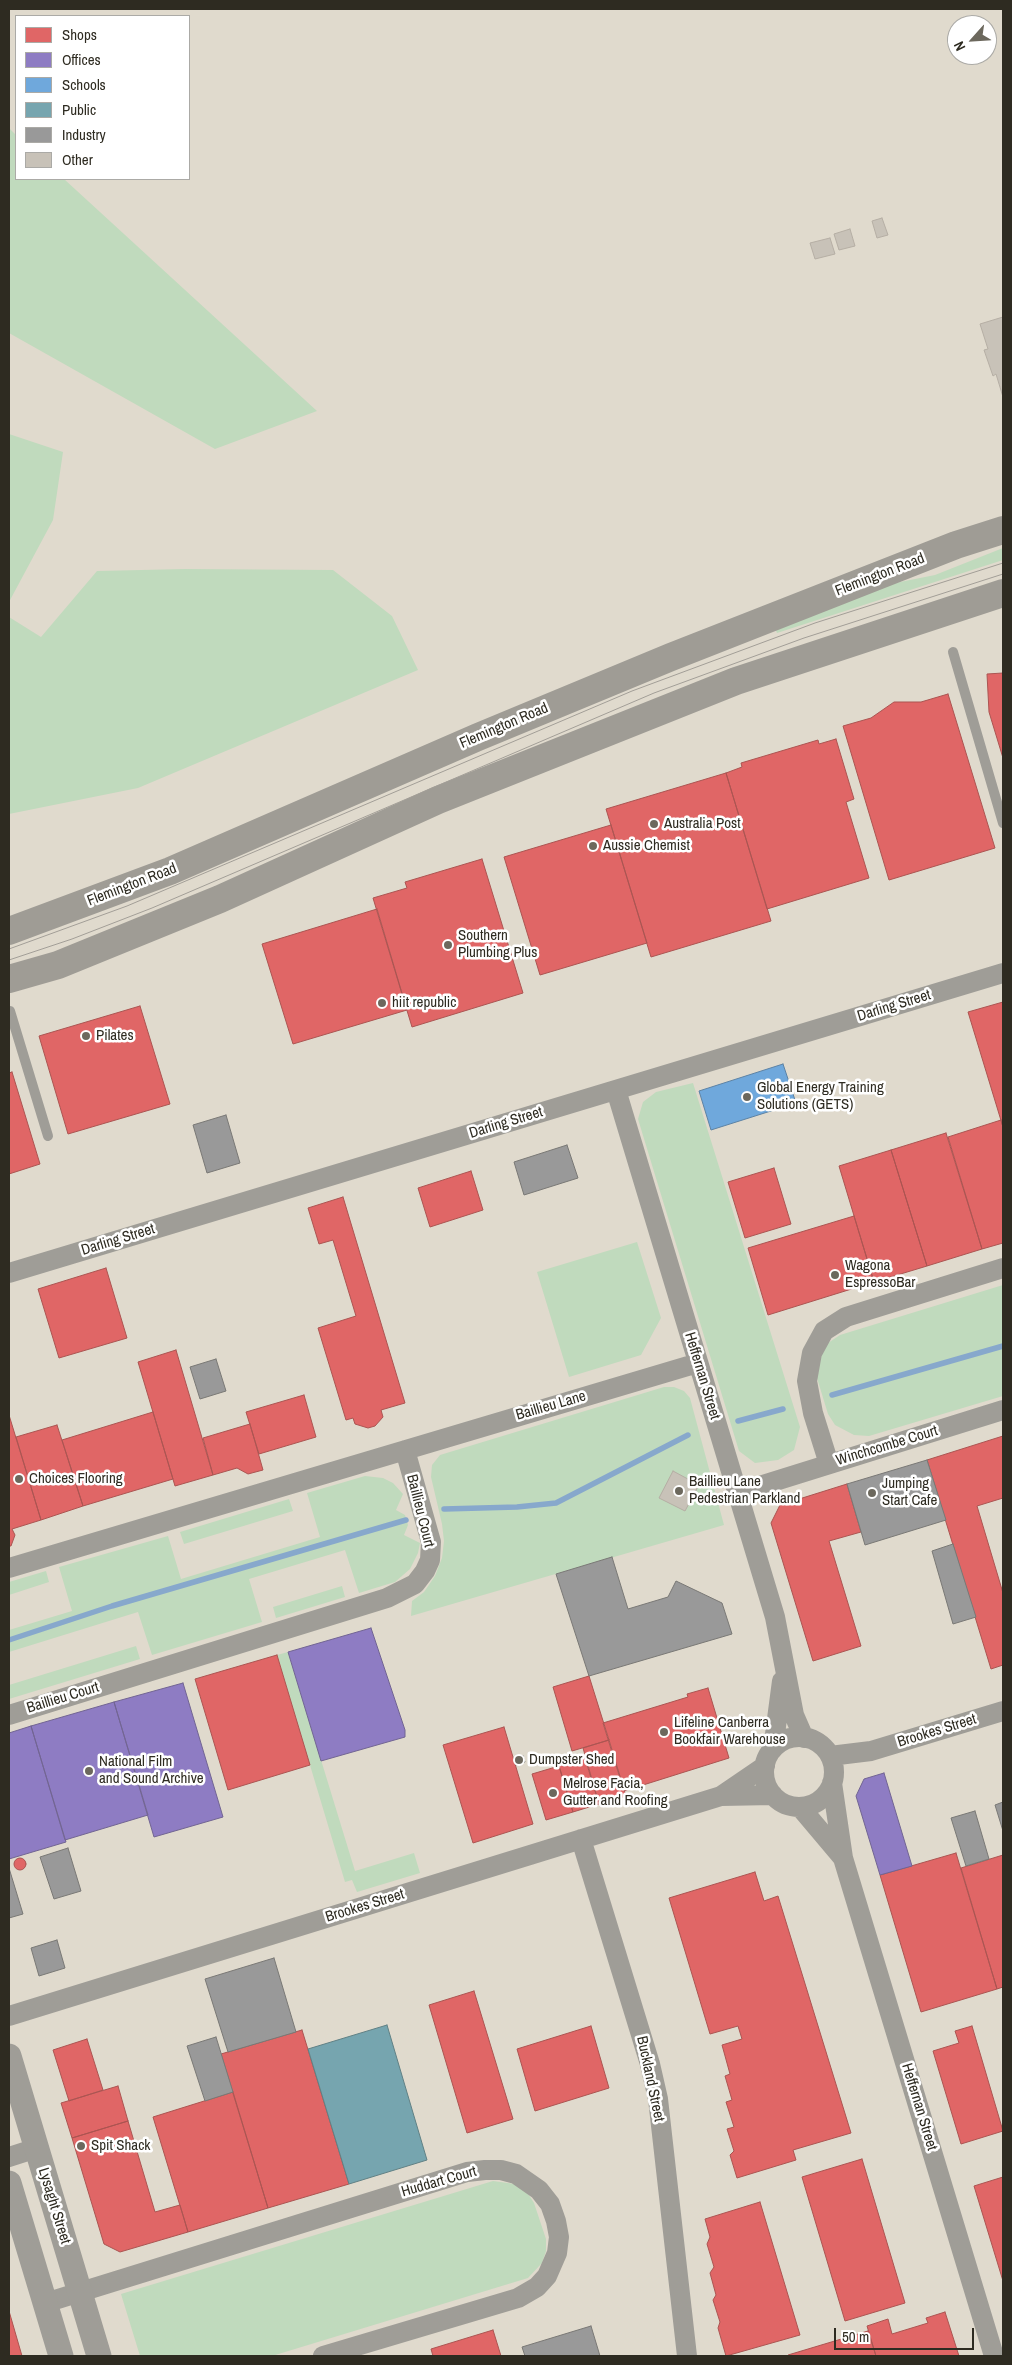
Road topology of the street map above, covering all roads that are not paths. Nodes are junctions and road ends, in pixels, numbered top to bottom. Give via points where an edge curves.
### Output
1 (1003, 530) edge
2 (1003, 593) edge
3 (953, 652) dead end
4 (1003, 823) edge
5 (11, 931) edge
6 (1003, 973) edge
7 (9, 979) edge
8 (10, 1011) dead end
9 (616, 1090) junction
10 (48, 1136) dead end
11 (1003, 1268) edge
12 (9, 1273) edge
13 (698, 1363) junction
14 (1003, 1410) edge
15 (404, 1450) junction
16 (829, 1464) junction
17 (737, 1493) junction
18 (9, 1568) edge
19 (784, 1664) junction
20 (1003, 1711) edge
21 (9, 1715) edge
22 (804, 1738) junction
23 (769, 1757) junction
24 (832, 1771) junction
25 (773, 1795) junction
26 (721, 1796) junction
27 (800, 1807) junction
28 (581, 1840) junction
29 (843, 1858) junction
30 (9, 2016) edge
31 (9, 2056) edge
32 (37, 2148) junction
33 (9, 2157) edge
34 (9, 2183) edge
35 (80, 2292) junction
36 (45, 2303) junction
37 (62, 2356) edge
38 (100, 2356) edge
39 (323, 2356) edge
40 (687, 2356) edge
41 (994, 2356) edge

1 - 5 main road, Flemington Road via 671,657 444,751 170,871
2 - 7 main road via 736,681 438,800 220,899 58,965
3 - 4 lane
6 - 9 street, Darling Street
8 - 10 lane
9 - 12 street, Darling Street
9 - 13 street, Heffernan Street
11 - 16 street, Winchcombe Court via 846,1317 824,1331 812,1353 807,1381
13 - 15 street, Baillieu Lane
13 - 17 street, Heffernan Street
14 - 16 street, Winchcombe Court
15 - 18 street
15 - 21 street, Baillieu Court via 431,1542 430,1560 415,1584 387,1598
16 - 17 street
17 - 19 street, Heffernan Street via 775,1617
19 - 22 street, Heffernan Street via 794,1715
19 - 23 street, Heffernan Street
20 - 24 street, Brookes Street via 871,1751
22 - 23 street via 782,1742
22 - 24 street via 814,1741
23 - 25 street via 767,1786
23 - 26 street, Brookes Street
24 - 27 street via 820,1800
24 - 29 street, Heffernan Street
25 - 26 street, Brookes Street
25 - 27 street via 790,1806
26 - 28 street, Brookes Street
27 - 29 street, Heffernan Street
28 - 30 street, Brookes Street
28 - 40 street, Buckland Street via 658,2099
29 - 41 street, Heffernan Street
31 - 32 street, Lysaght Street
32 - 33 street
32 - 35 street, Lysaght Street
34 - 36 street
35 - 36 street, Huddart Court
35 - 38 street, Lysaght Street
35 - 39 street, Huddart Court via 467,2172 501,2170 516,2174 539,2190 550,2204 559,2237 557,2253 547,2276 537,2287 518,2298
36 - 37 street

